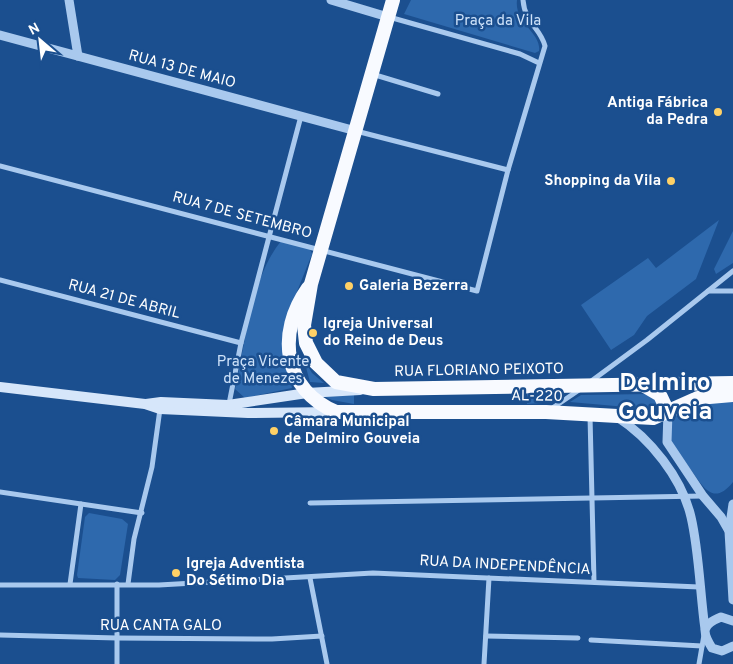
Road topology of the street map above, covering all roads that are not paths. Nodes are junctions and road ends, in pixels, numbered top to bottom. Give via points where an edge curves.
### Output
1 (69, 0) edge
2 (330, 0) edge
3 (393, 0) edge
4 (523, 0) edge
5 (388, 17) junction
6 (0, 35) edge
7 (78, 56) junction
8 (539, 63) junction
9 (372, 74) junction
10 (438, 94) dead end
11 (301, 116) junction
12 (356, 131) junction
13 (0, 166) edge
14 (508, 170) junction
15 (269, 236) junction
16 (321, 250) junction
17 (733, 271) edge
18 (0, 280) edge
19 (311, 284) junction
20 (707, 291) junction
21 (733, 291) edge
22 (241, 343) junction
23 (733, 383) edge
24 (642, 384) junction
25 (584, 386) junction
26 (0, 387) edge
27 (446, 387) junction
28 (374, 389) junction
29 (306, 393) junction
30 (733, 395) edge
31 (160, 405) junction
32 (228, 405) junction
33 (336, 412) junction
34 (446, 412) junction
35 (546, 412) junction
36 (668, 412) junction
37 (590, 415) junction
38 (617, 417) junction
39 (0, 492) edge
40 (703, 496) junction
41 (684, 498) junction
42 (592, 499) junction
43 (310, 503) dead end
44 (81, 504) junction
45 (733, 504) edge
46 (142, 513) junction
47 (729, 531) junction
48 (310, 578) junction
49 (489, 578) junction
50 (594, 582) junction
51 (70, 584) junction
52 (117, 584) junction
53 (128, 584) junction
54 (0, 585) edge
55 (699, 587) junction
56 (733, 600) edge
57 (733, 621) edge
58 (705, 632) junction
59 (0, 635) edge
60 (322, 636) junction
61 (486, 636) junction
62 (117, 638) junction
63 (578, 638) dead end
64 (590, 640) dead end
65 (702, 646) junction
66 (733, 646) edge
67 (117, 664) edge
68 (327, 664) edge
69 (484, 664) edge
70 (699, 664) edge

1 - 7 street
2 - 5 street
3 - 5 highway, RUA FLORIANO PEIXOTO
4 - 8 street via 524,14 544,40
5 - 8 street via 520,54
5 - 9 highway, RUA FLORIANO PEIXOTO
6 - 7 street, RUA 13 DE MAIO
7 - 11 street, RUA 13 DE MAIO
8 - 14 street
9 - 10 street
9 - 12 highway, RUA FLORIANO PEIXOTO
11 - 12 street, RUA 13 DE MAIO
11 - 15 street
12 - 14 street
12 - 16 highway, RUA FLORIANO PEIXOTO
13 - 15 street, RUA 7 DE SETEMBRO
14 - 16 street, RUA 7 DE SETEMBRO via 477,291
15 - 16 street, RUA 7 DE SETEMBRO
15 - 22 street
16 - 19 highway, RUA FLORIANO PEIXOTO
17 - 20 street
18 - 22 street, RUA 21 DE ABRIL
19 - 28 highway, RUA FLORIANO PEIXOTO / AL-220 via 304,325 306,343 316,363 336,382
19 - 29 highway, RUA FLORIANO PEIXOTO / AL-220 via 293,316 288,351 294,375
20 - 21 street
20 - 25 street
22 - 32 street
23 - 24 highway, RUA FLORIANO PEIXOTO / AL-220
24 - 25 highway, RUA FLORIANO PEIXOTO / AL-220
24 - 36 highway via 660,394
25 - 27 highway, RUA FLORIANO PEIXOTO / AL-220
25 - 35 street
26 - 31 main road
27 - 28 highway, RUA FLORIANO PEIXOTO / AL-220
27 - 34 highway
28 - 29 main road
29 - 32 main road
29 - 33 highway, RUA FLORIANO PEIXOTO / AL-220
30 - 36 highway, AL-220 / AL-220 via 698,398
31 - 32 main road
31 - 33 main road via 248,413
31 - 46 street
33 - 34 highway, AL-220 / AL-220
34 - 35 highway, AL-220 / AL-220
35 - 37 highway, AL-220 / AL-220
36 - 38 highway, AL-220 / AL-220 via 653,418
36 - 40 street via 666,442
37 - 38 highway, AL-220 / AL-220
37 - 42 street
38 - 41 street via 647,440
39 - 44 street
40 - 41 street
40 - 47 street via 722,517
41 - 42 street
41 - 55 street via 692,519
42 - 43 street
42 - 50 street
44 - 46 street
44 - 51 street
45 - 47 street
46 - 53 street via 134,539
47 - 56 street
48 - 49 street, RUA DA INDEPENDÊNCIA via 373,573
48 - 53 street, RUA DA INDEPENDÊNCIA
48 - 60 street
49 - 50 street, RUA DA INDEPENDÊNCIA
49 - 61 street
50 - 55 street, RUA DA INDEPENDÊNCIA
51 - 52 street, RUA DA INDEPENDÊNCIA
51 - 54 street, RUA DA INDEPENDÊNCIA
52 - 53 street, RUA DA INDEPENDÊNCIA
52 - 62 street
55 - 58 street
57 - 58 street via 721,617 711,621
58 - 65 street
58 - 66 street via 712,648 722,651
59 - 62 street, RUA CANTA GALO
60 - 62 street, RUA CANTA GALO
60 - 68 street
61 - 63 street
61 - 69 street
62 - 67 street
64 - 65 street
65 - 70 street

